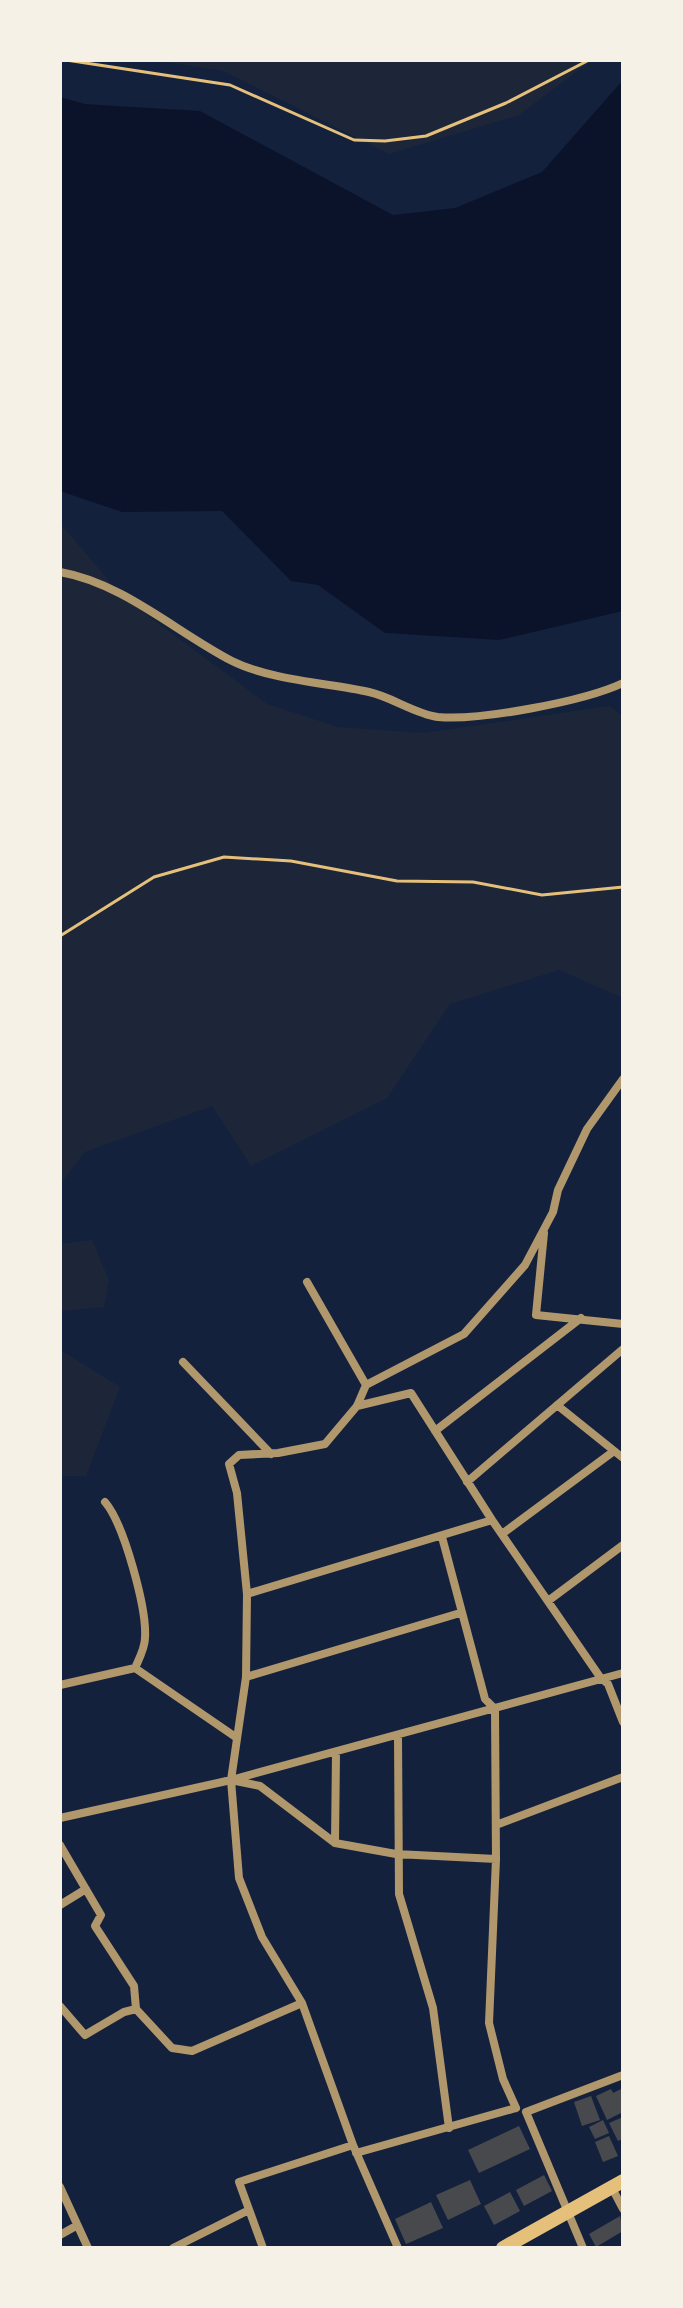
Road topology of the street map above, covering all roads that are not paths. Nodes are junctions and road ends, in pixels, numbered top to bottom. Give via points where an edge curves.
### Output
1 (60, 572) edge
2 (623, 683) edge
3 (623, 1079) edge
4 (545, 1229) junction
5 (307, 1282) dead end
6 (581, 1318) junction
7 (623, 1324) edge
8 (623, 1349) edge
9 (183, 1362) dead end
10 (366, 1385) junction
11 (557, 1405) junction
12 (357, 1406) junction
13 (435, 1431) junction
14 (614, 1451) junction
15 (271, 1454) junction
16 (623, 1458) edge
17 (467, 1482) junction
18 (105, 1502) dead end
19 (492, 1520) junction
20 (502, 1534) junction
21 (442, 1537) junction
22 (623, 1545) edge
23 (247, 1594) junction
24 (548, 1601) junction
25 (460, 1613) junction
26 (135, 1668) junction
27 (623, 1673) edge
28 (246, 1677) junction
29 (600, 1677) junction
30 (60, 1685) edge
31 (495, 1709) junction
32 (623, 1722) edge
33 (398, 1735) junction
34 (237, 1738) junction
35 (336, 1752) junction
36 (623, 1777) edge
37 (231, 1780) junction
38 (60, 1818) edge
39 (496, 1825) junction
40 (335, 1843) junction
41 (60, 1845) edge
42 (396, 1854) junction
43 (496, 1859) junction
44 (86, 1889) junction
45 (60, 1905) edge
46 (302, 2003) junction
47 (60, 2006) edge
48 (136, 2009) junction
49 (623, 2075) edge
50 (516, 2108) junction
51 (526, 2112) junction
52 (449, 2128) junction
53 (355, 2149) junction
54 (618, 2184) edge
55 (60, 2187) edge
56 (623, 2209) edge
57 (249, 2210) junction
58 (568, 2213) junction
59 (76, 2226) junction
60 (60, 2235) edge
61 (88, 2248) edge
62 (173, 2248) edge
63 (263, 2248) edge
64 (398, 2248) edge
65 (503, 2248) edge
66 (583, 2248) edge

1 - 2 street via 89,577 235,663 372,693 437,717 521,710
3 - 4 street via 587,1129
4 - 6 street via 536,1315
4 - 10 street via 525,1265 464,1334
5 - 10 street
6 - 7 street
6 - 13 street
8 - 11 street
9 - 15 street
10 - 12 street
11 - 14 street
11 - 17 street
12 - 13 street via 411,1393
12 - 15 street via 325,1444
13 - 17 street
14 - 16 street
14 - 20 street
15 - 23 street via 239,1455 229,1464
17 - 19 street
18 - 26 street via 115,1514 136,1582 145,1639
19 - 20 street
19 - 21 street
20 - 24 street
21 - 23 street
21 - 25 street
22 - 24 street
23 - 28 street
24 - 29 street
25 - 28 street
25 - 31 street via 485,1699
26 - 30 street
26 - 34 street
27 - 29 street
28 - 34 street
29 - 31 street
29 - 32 street
31 - 33 street
31 - 39 street
33 - 35 street
33 - 42 street
34 - 37 street
35 - 37 street
35 - 40 street
36 - 39 street
37 - 38 street
37 - 40 street via 260,1786
37 - 46 street via 239,1878 262,1937
39 - 43 street
40 - 42 street
41 - 44 street
42 - 43 street
42 - 52 street via 399,1894 433,2008
43 - 50 street via 489,2023
44 - 45 street
44 - 48 street via 101,1915 95,1926 134,1986
46 - 48 street via 192,2051 172,2048
46 - 53 street
47 - 48 street via 85,2035
49 - 51 street
50 - 51 street
50 - 52 street
51 - 58 street
52 - 53 street
53 - 57 street via 239,2182
53 - 64 street
54 - 56 street
54 - 58 main road
55 - 59 street
57 - 62 street
57 - 63 street
58 - 65 main road
58 - 66 street
59 - 60 street
59 - 61 street

